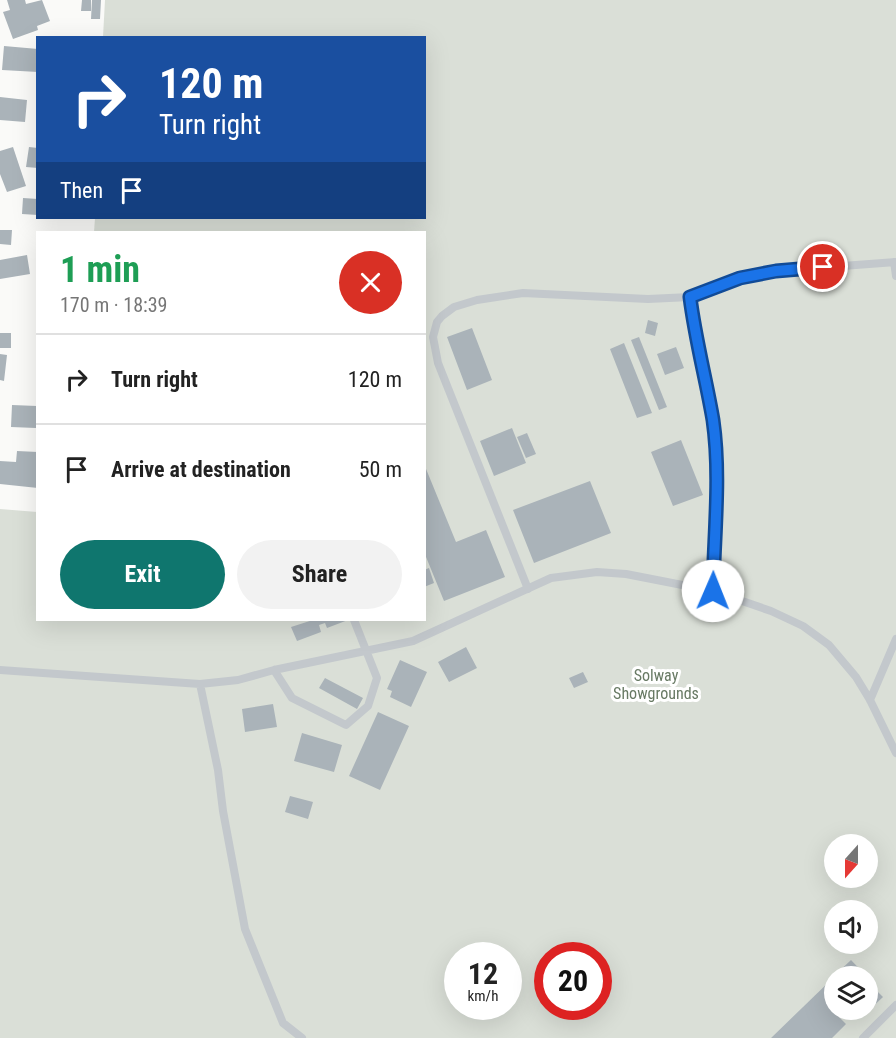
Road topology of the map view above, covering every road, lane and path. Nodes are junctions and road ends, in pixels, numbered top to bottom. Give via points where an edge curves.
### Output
1 (895, 262) edge
2 (896, 276) edge
3 (690, 297) junction
4 (528, 589) junction
5 (713, 591) junction
6 (354, 621) edge
7 (896, 639) edge
8 (367, 651) junction
9 (0, 670) edge
10 (274, 670) junction
11 (200, 684) junction
12 (870, 700) junction
13 (896, 753) edge
14 (896, 1005) edge
15 (302, 1038) edge
16 (863, 1038) edge

1 - 2 lane
1 - 3 lane via 776,271 740,278
3 - 4 lane via 648,299 523,293 454,308 437,322 433,345 438,363
3 - 5 lane via 716,450
4 - 5 lane via 551,578 597,572
4 - 8 lane via 413,641
5 - 12 lane via 803,626 829,645
6 - 8 lane
7 - 12 lane
8 - 10 lane
8 - 10 lane via 377,678 368,706 346,725 292,698
9 - 11 lane
10 - 11 lane via 238,680
11 - 15 lane via 245,929 283,1023
12 - 13 lane
14 - 16 lane

